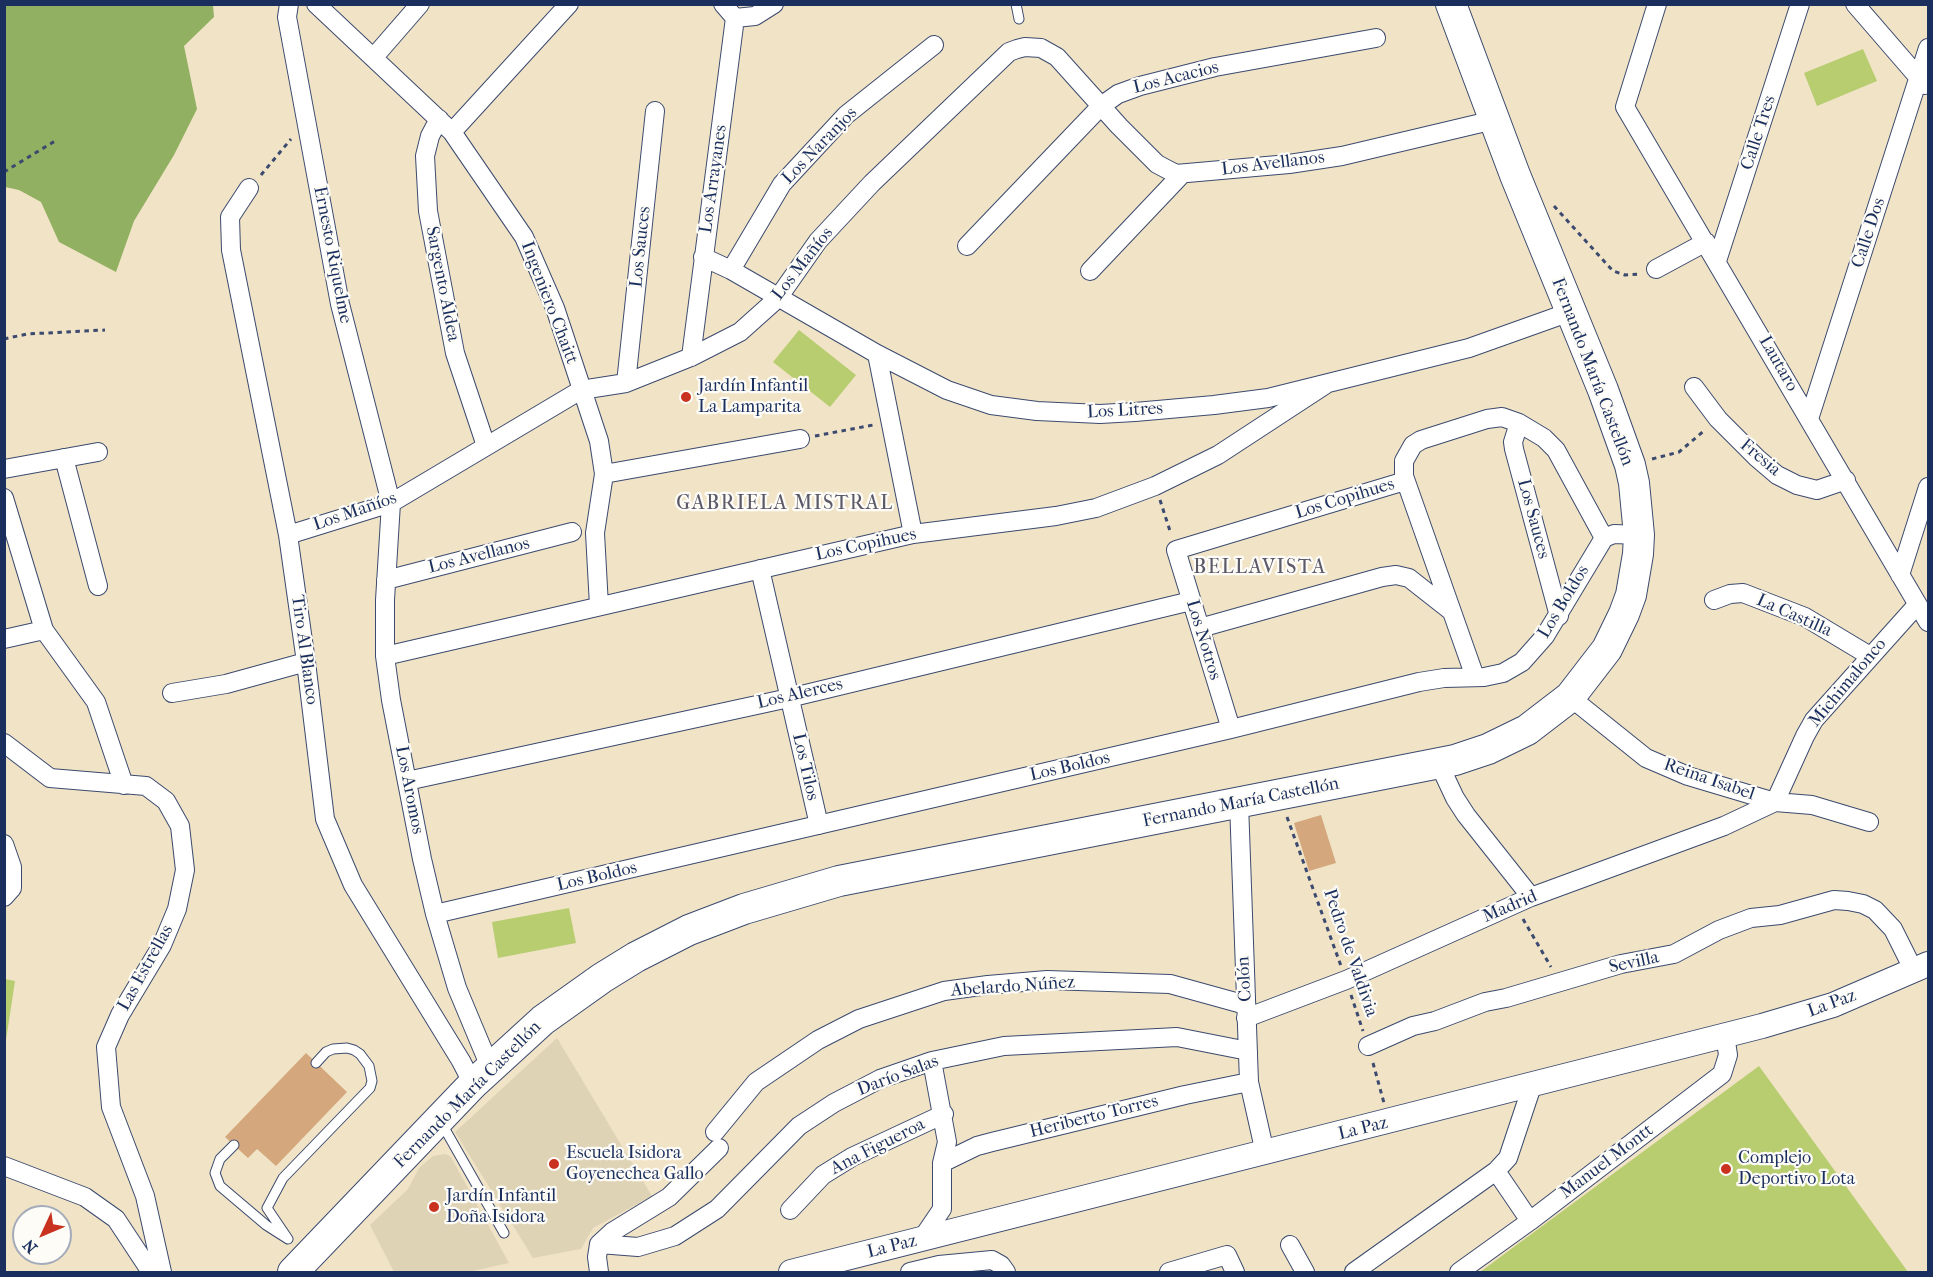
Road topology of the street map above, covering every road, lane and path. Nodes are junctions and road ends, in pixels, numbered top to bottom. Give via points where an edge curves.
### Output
1 (289, 4) edge
2 (316, 4) edge
3 (420, 4) edge
4 (569, 4) edge
5 (774, 4) edge
6 (1016, 4) edge
7 (1451, 4) edge
8 (1658, 4) edge
9 (1800, 4) edge
10 (1856, 4) edge
11 (729, 11) edge
12 (1019, 19) dead end
13 (1376, 38) dead end
14 (934, 45) dead end
15 (1929, 48) edge
16 (374, 57) junction
17 (1924, 83) edge
18 (1101, 106) junction
19 (656, 111) dead end
20 (1494, 120) junction
21 (306, 121) junction
22 (446, 126) junction
23 (55, 141) dead end
24 (4, 172) edge
25 (1182, 174) junction
26 (254, 183) joint
27 (1553, 205) dead end
28 (1706, 242) junction
29 (967, 246) dead end
30 (703, 257) junction
31 (1718, 261) junction
32 (1656, 269) joint
33 (731, 270) junction
34 (1090, 271) dead end
35 (778, 298) junction
36 (1570, 312) junction
37 (105, 330) dead end
38 (4, 339) edge
39 (877, 354) junction
40 (691, 357) junction
41 (626, 383) junction
42 (1325, 385) junction
43 (1694, 387) dead end
44 (581, 390) junction
45 (1809, 418) junction
46 (1718, 419) junction
47 (890, 422) junction
48 (1519, 423) junction
49 (800, 439) joint
50 (486, 446) junction
51 (98, 452) dead end
52 (64, 458) junction
53 (1630, 465) junction
54 (4, 469) edge
55 (604, 474) junction
56 (1846, 480) junction
57 (1405, 481) junction
58 (1155, 486) junction
59 (1929, 487) edge
60 (4, 498) edge
61 (391, 503) junction
62 (572, 532) dead end
63 (913, 534) junction
64 (288, 535) junction
65 (1639, 535) junction
66 (1604, 538) junction
67 (1176, 550) junction
68 (760, 569) junction
69 (1900, 575) junction
70 (386, 580) junction
71 (98, 586) dead end
72 (1714, 600) dead end
73 (1191, 601) junction
74 (1917, 605) junction
75 (599, 606) junction
76 (1453, 612) junction
77 (1559, 616) junction
78 (1929, 622) edge
79 (1200, 628) junction
80 (44, 630) junction
81 (4, 639) edge
82 (385, 656) junction
83 (1870, 656) junction
84 (306, 662) junction
85 (1474, 677) junction
86 (172, 693) dead end
87 (1570, 697) junction
88 (789, 698) junction
89 (1231, 729) junction
90 (4, 743) edge
91 (1439, 764) junction
92 (407, 781) junction
93 (124, 785) junction
94 (1280, 795) junction
95 (1775, 802) junction
96 (1239, 803) junction
97 (1869, 822) dead end
98 (819, 825) junction
99 (4, 844) edge
100 (4, 897) edge
101 (1523, 900) junction
102 (435, 914) junction
103 (1921, 967) edge
104 (1346, 980) junction
105 (1557, 983) junction
106 (1246, 1012) junction
107 (1725, 1035) junction
108 (1368, 1046) junction
109 (1248, 1050) junction
110 (932, 1061) junction
111 (316, 1063) dead end
112 (481, 1076) junction
113 (1249, 1082) junction
114 (1532, 1086) junction
115 (944, 1114) junction
116 (439, 1120) junction
117 (1389, 1122) junction
118 (234, 1145) dead end
119 (1265, 1153) junction
120 (942, 1163) junction
121 (4, 1166) edge
122 (1496, 1171) junction
123 (790, 1210) dead end
124 (1530, 1221) junction
125 (504, 1233) dead end
126 (921, 1239) junction
127 (599, 1244) junction
128 (1290, 1245) dead end
129 (298, 1252) edge
130 (835, 1267) edge
131 (151, 1272) edge
132 (162, 1272) edge
133 (600, 1272) edge
134 (797, 1272) edge
135 (910, 1272) edge
136 (1006, 1272) edge
137 (1169, 1272) edge
138 (1235, 1272) edge
139 (1305, 1272) edge
140 (1354, 1272) edge
141 (1459, 1272) edge

1 - 21 street, Ernesto Riquelme via 287,17
2 - 16 street, Ingeniero Chaitt
3 - 16 street
4 - 22 street, Sargento Aldea
5 - 11 street via 755,16
6 - 12 lane
7 - 20 main road, Fernando María Castellón
8 - 28 street, Lautaro via 1625,107
9 - 31 street, Calle Tres
10 - 17 street
11 - 30 street, Los Arrayanes
13 - 18 street, Los Acacios via 1174,76 1128,89
14 - 33 street, Los Naranjos via 846,115 782,184
15 - 17 street, Calle Dos
16 - 22 street, Ingeniero Chaitt
17 - 45 street, Calle Dos
18 - 25 street, Los Mañíos via 1157,164
18 - 29 street, Los Acacios
18 - 35 street, Los Mañíos via 1050,52 1033,47 1010,52 864,191 818,241
19 - 41 street, Los Sauces
20 - 25 street, Los Avellanos via 1342,156
20 - 36 main road, Fernando María Castellón
21 - 26 path
21 - 61 street, Ernesto Riquelme via 340,304
22 - 44 street, Ingeniero Chaitt via 524,237 555,308
22 - 50 street, Sargento Aldea via 430,136 425,156 428,211 454,353
23 - 24 path
25 - 34 street
26 - 64 street, Tiro Al Blanco via 230,218 231,250
27 - 32 path via 1613,271 1634,276
28 - 31 street, Lautaro
28 - 32 street
30 - 33 street, Los Litres
30 - 40 street, Los Arrayanes
31 - 45 street, Lautaro
33 - 35 street, Los Litres
35 - 39 street, Los Litres
35 - 40 street, Los Mañíos via 740,332
36 - 42 street, Los Litres via 1469,348
36 - 53 main road, Fernando María Castellón
37 - 38 path
39 - 42 street, Los Litres via 969,398 1037,411 1100,414 1203,406 1269,398
39 - 47 street
40 - 41 street, Los Mañíos
41 - 44 street, Los Mañíos
42 - 58 street, Los Copihues via 1218,455
43 - 46 street, Fresia
44 - 50 street, Los Mañíos
44 - 55 street, Ingeniero Chaitt via 599,441
45 - 56 street, Lautaro
46 - 53 path via 1679,452
46 - 56 street, Fresia via 1764,464 1797,485 1817,490
47 - 49 path
47 - 63 street
48 - 57 street, Los Copihues via 1495,417 1416,442 1404,461
48 - 66 street via 1556,450
48 - 77 street, Los Sauces via 1514,449
49 - 55 street
50 - 61 street, Los Mañíos
51 - 52 street
52 - 54 street
52 - 71 street
53 - 65 main road, Fernando María Castellón
55 - 75 street, Ingeniero Chaitt via 596,533
56 - 69 street, Lautaro
57 - 67 street, Los Copihues
57 - 76 street
58 - 63 street, Los Copihues via 1086,510
58 - 67 path
59 - 69 street
60 - 80 street
61 - 64 street, Los Mañíos
61 - 70 street, Los Aromos
62 - 70 street, Los Avellanos
63 - 68 street, Los Copihues
64 - 84 street, Tiro Al Blanco
65 - 66 street via 1614,534
65 - 87 main road, Fernando María Castellón via 1635,574 1624,614 1607,649
66 - 77 street, Los Boldos
67 - 73 street, Los Notros
68 - 75 street, Los Copihues
68 - 88 street, Los Tilos
69 - 74 street, Lautaro
70 - 82 street, Los Aromos
72 - 83 street, La Castilla via 1743,593 1805,617
73 - 79 street, Los Notros
73 - 88 street, Los Alerces
74 - 78 street, Lautaro
74 - 83 street, Michimalonco
75 - 82 street, Los Copihues
76 - 79 street via 1409,578 1396,575
76 - 85 street
77 - 85 street, Los Boldos via 1522,662 1494,676
79 - 89 street, Los Notros
80 - 81 street
80 - 93 street via 96,702
82 - 92 street, Los Aromos
83 - 95 street, Michimalonco via 1814,720
84 - 86 street via 218,686
84 - 112 street, Tiro Al Blanco via 325,819 353,885 461,1061
85 - 89 street, Los Boldos via 1419,682
87 - 91 main road, Fernando María Castellón via 1542,720 1505,741
87 - 95 street, Reina Isabel via 1646,758 1688,776
88 - 92 street, Los Alerces
88 - 98 street, Los Tilos
89 - 98 street, Los Boldos
90 - 93 street, Las Estrellas via 50,778
91 - 94 main road, Fernando María Castellón
91 - 101 street via 1455,798
92 - 102 street, Los Aromos
93 - 132 street, Las Estrellas via 146,786 166,801 180,826 185,870 177,909 162,945 120,1015 106,1047 111,1107 145,1196
94 - 96 main road, Fernando María Castellón
94 - 104 path, Pedro de Valdivia
95 - 97 street, Reina Isabel via 1812,805
95 - 101 street, Madrid via 1724,826
96 - 106 street, Colón
96 - 112 main road, Fernando María Castellón via 848,879 716,918 662,943 593,984 543,1020
98 - 102 street, Los Boldos
99 - 100 street via 12,867 12,888
101 - 104 street, Madrid
101 - 105 path
102 - 112 street, Los Aromos
103 - 105 street, Sevilla via 1875,910 1855,902 1834,900 1780,915 1751,918 1674,954 1621,964
103 - 107 street, La Paz via 1833,1005
104 - 106 street, Madrid
104 - 108 path, Pedro de Valdivia
105 - 108 street, Sevilla via 1485,1002
106 - 109 street, Colón
106 - 127 street, Abelardo Núñez via 1170,984 1047,980 944,991 859,1019 818,1040 756,1082 717,1140 669,1197
107 - 114 street, La Paz
107 - 124 street, Manuel Montt via 1728,1055 1722,1074
108 - 117 path, Pedro de Valdivia
109 - 110 street, Darío Salas via 1177,1037 1004,1046
109 - 113 street, Colón
110 - 115 street
110 - 127 street, Darío Salas via 880,1079 799,1126 717,1209 675,1236 638,1247
111 - 129 lane via 333,1049 354,1050 365,1059 372,1081 370,1088 283,1178 267,1208
112 - 116 main road, Fernando María Castellón
113 - 119 street, Colón
113 - 120 street, Heriberto Torres via 985,1144
114 - 117 street, La Paz
114 - 122 street via 1508,1158
115 - 120 street via 948,1142
115 - 123 street, Ana Figueroa via 842,1163 823,1175
116 - 125 lane
116 - 129 main road, Fernando María Castellón
117 - 119 street, La Paz
118 - 129 lane via 220,1159 215,1173 220,1186
119 - 126 street, La Paz
120 - 126 street via 942,1209
121 - 131 street via 86,1197 116,1219
122 - 124 street
122 - 140 street
124 - 141 street, Manuel Montt
126 - 130 street, La Paz
127 - 133 street
128 - 139 street
130 - 134 street, La Paz
135 - 136 street via 992,1260
137 - 138 street via 1227,1255

